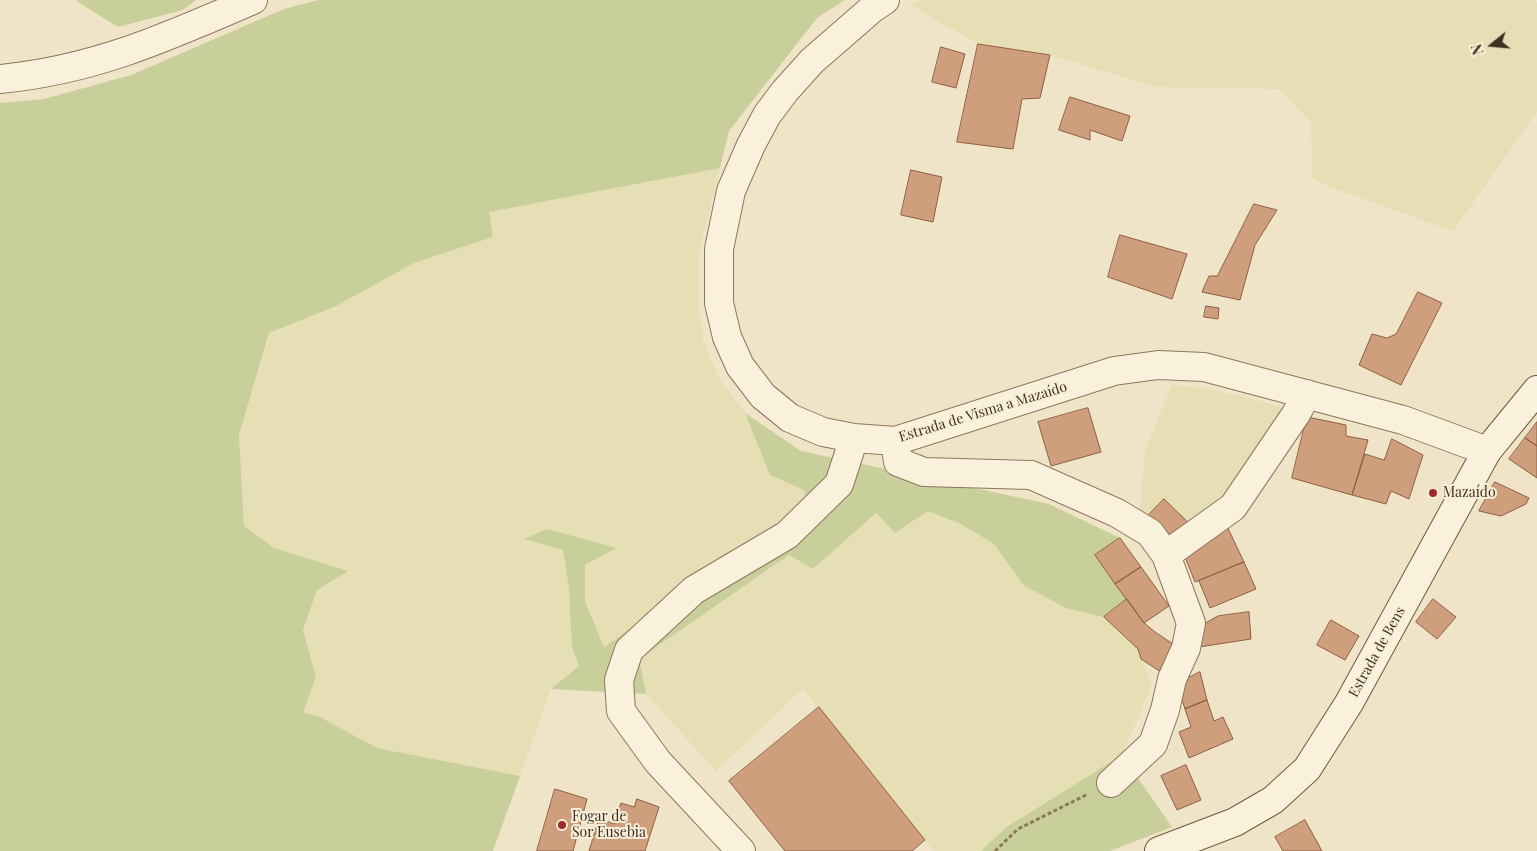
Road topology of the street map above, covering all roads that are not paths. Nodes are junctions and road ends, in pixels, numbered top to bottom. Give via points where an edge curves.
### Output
1 (253, 0) edge
2 (885, 0) edge
3 (0, 79) edge
4 (1537, 390) edge
5 (1307, 394) junction
6 (854, 438) junction
7 (895, 441) junction
8 (1487, 450) junction
9 (1166, 555) junction
10 (1111, 783) road end
11 (741, 851) edge
12 (1159, 851) edge

1 - 3 street via 120,54 84,65
2 - 6 street, Estrada de Visma a Mazaído via 812,61 767,115 731,191 719,249 719,304 727,337 740,366 763,396 790,418 823,432
4 - 8 street, Estrada de Bens
5 - 7 street, Estrada de Visma a Mazaído via 1204,367 1158,365 1114,371
5 - 8 street, Estrada de Visma a Mazaído via 1403,420
5 - 9 street via 1233,507
6 - 7 street, Estrada de Visma a Mazaído
6 - 11 street via 839,484 788,535 694,590 629,650 619,680 621,711 658,762
7 - 9 street via 898,462 924,472 1031,476 1117,513 1150,533
8 - 12 street, Estrada de Bens via 1358,687 1307,769 1273,800 1234,822
9 - 10 street via 1191,623 1186,648 1172,679 1153,744

